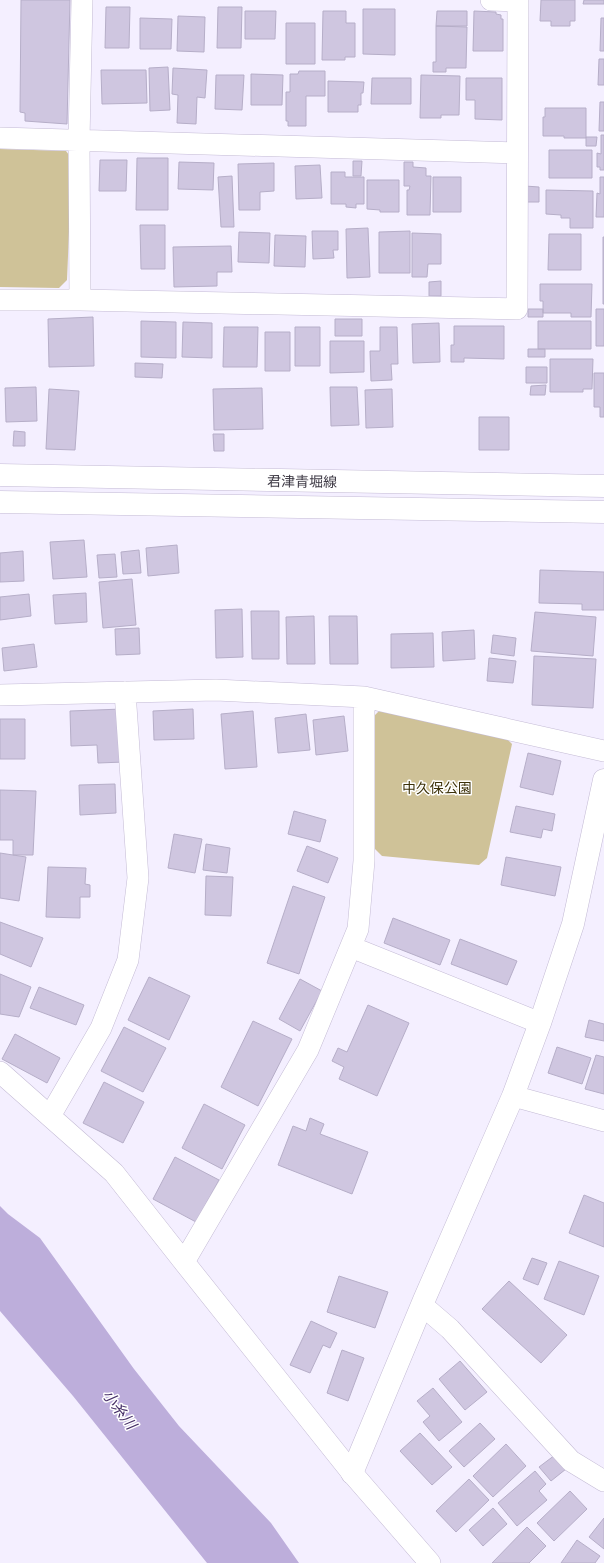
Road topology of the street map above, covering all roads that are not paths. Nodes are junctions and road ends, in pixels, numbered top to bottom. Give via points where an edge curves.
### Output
1 (82, 0) edge
2 (490, 0) edge
3 (518, 0) edge
4 (0, 138) edge
5 (79, 140) junction
6 (517, 153) junction
7 (0, 300) edge
8 (80, 300) junction
9 (0, 476) edge
10 (604, 486) edge
11 (0, 502) edge
12 (604, 512) edge
13 (125, 692) junction
14 (0, 695) edge
15 (364, 697) junction
16 (604, 751) edge
17 (604, 780) edge
18 (351, 947) junction
19 (540, 1023) junction
20 (0, 1072) edge
21 (513, 1096) junction
22 (50, 1116) junction
23 (604, 1121) edge
24 (184, 1262) junction
25 (422, 1305) junction
26 (352, 1473) junction
27 (604, 1481) edge
28 (430, 1563) edge

1 - 5 street
2 - 3 street
3 - 6 street
4 - 5 street
5 - 6 street
5 - 8 street
6 - 8 street via 517,309
7 - 8 street
9 - 10 main road, 君津青堀線
11 - 12 main road, 君津青堀線
13 - 14 street
13 - 15 street via 216,690
13 - 22 street via 138,878 128,960 102,1028
15 - 16 street
15 - 18 street via 364,861 358,929
17 - 19 main road via 573,924
18 - 19 street
18 - 24 street via 308,1050
19 - 21 main road
20 - 22 street
21 - 23 street
21 - 25 main road
22 - 24 street via 114,1173
24 - 26 street
25 - 26 main road
25 - 27 street via 450,1329 571,1461
26 - 28 street

